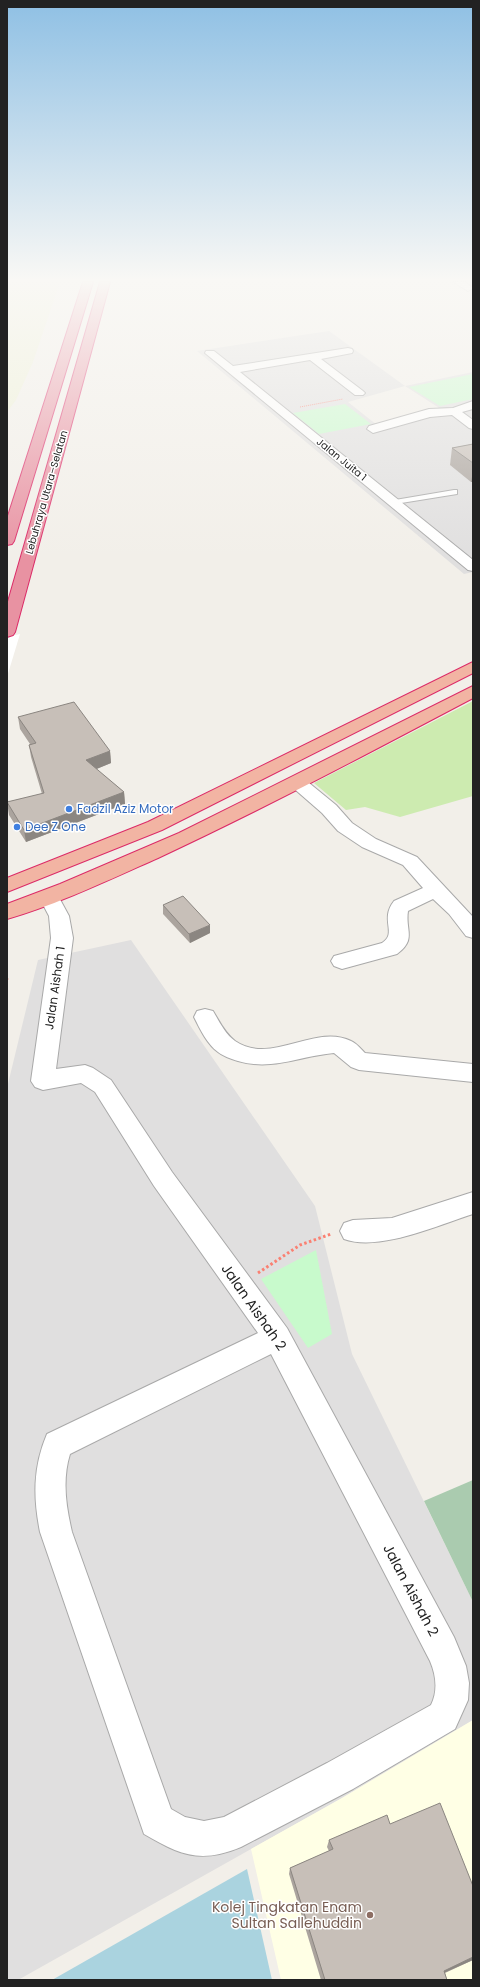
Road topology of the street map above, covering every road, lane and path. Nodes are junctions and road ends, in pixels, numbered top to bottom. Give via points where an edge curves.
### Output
1 (59, 375) edge
2 (79, 375) edge
3 (237, 375) edge
4 (335, 375) edge
5 (359, 393) joint
6 (473, 405) edge
7 (280, 410) junction
8 (456, 411) junction
9 (473, 425) edge
10 (373, 429) dead end
11 (454, 492) dead end
12 (395, 502) junction
13 (7, 541) edge
14 (473, 567) edge
15 (7, 632) edge
16 (473, 667) edge
17 (473, 691) edge
18 (297, 782) junction
19 (7, 885) edge
20 (436, 890) junction
21 (49, 897) junction
22 (7, 912) edge
23 (473, 931) edge
24 (342, 961) dead end
25 (7, 978) edge
26 (7, 982) edge
27 (205, 1017) dead end
28 (473, 1073) edge
29 (43, 1081) joint
30 (473, 1203) edge
31 (353, 1231) joint
32 (239, 1286) junction
33 (277, 1337) junction

1 - 13 highway, Lebuhraya Utara–Selatan
2 - 15 highway, Lebuhraya Utara–Selatan
3 - 7 street, Jalan Juita 1
4 - 5 street
5 - 7 path via 354,397
6 - 8 street
7 - 12 street, Jalan Juita 1
8 - 9 street
8 - 10 street via 429,413
11 - 12 lane
12 - 14 street, Jalan Juita 1
16 - 19 highway via 162,823
17 - 18 highway
18 - 20 street via 329,809 345,827 369,843 410,861
18 - 21 highway via 128,864
20 - 23 street via 456,909
20 - 24 street via 401,906 398,910 400,935 395,946
21 - 22 highway
21 - 29 street, Jalan Aishah 1 via 59,916 62,938
25 - 26 path
27 - 28 street via 226,1047 260,1057 334,1044 344,1048 360,1061
29 - 32 street, Jalan Aishah 2 via 85,1074 103,1086 163,1179
30 - 31 street via 392,1229
31 - 32 path via 329,1234 300,1245
32 - 33 street, Jalan Aishah 2
33 - 33 street, Jalan Aishah 2 via 58,1444 52,1458 49,1481 50,1506 56,1532 157,1821 185,1836 204,1839 228,1834 340,1776 443,1717 450,1705 452,1691 448,1662

